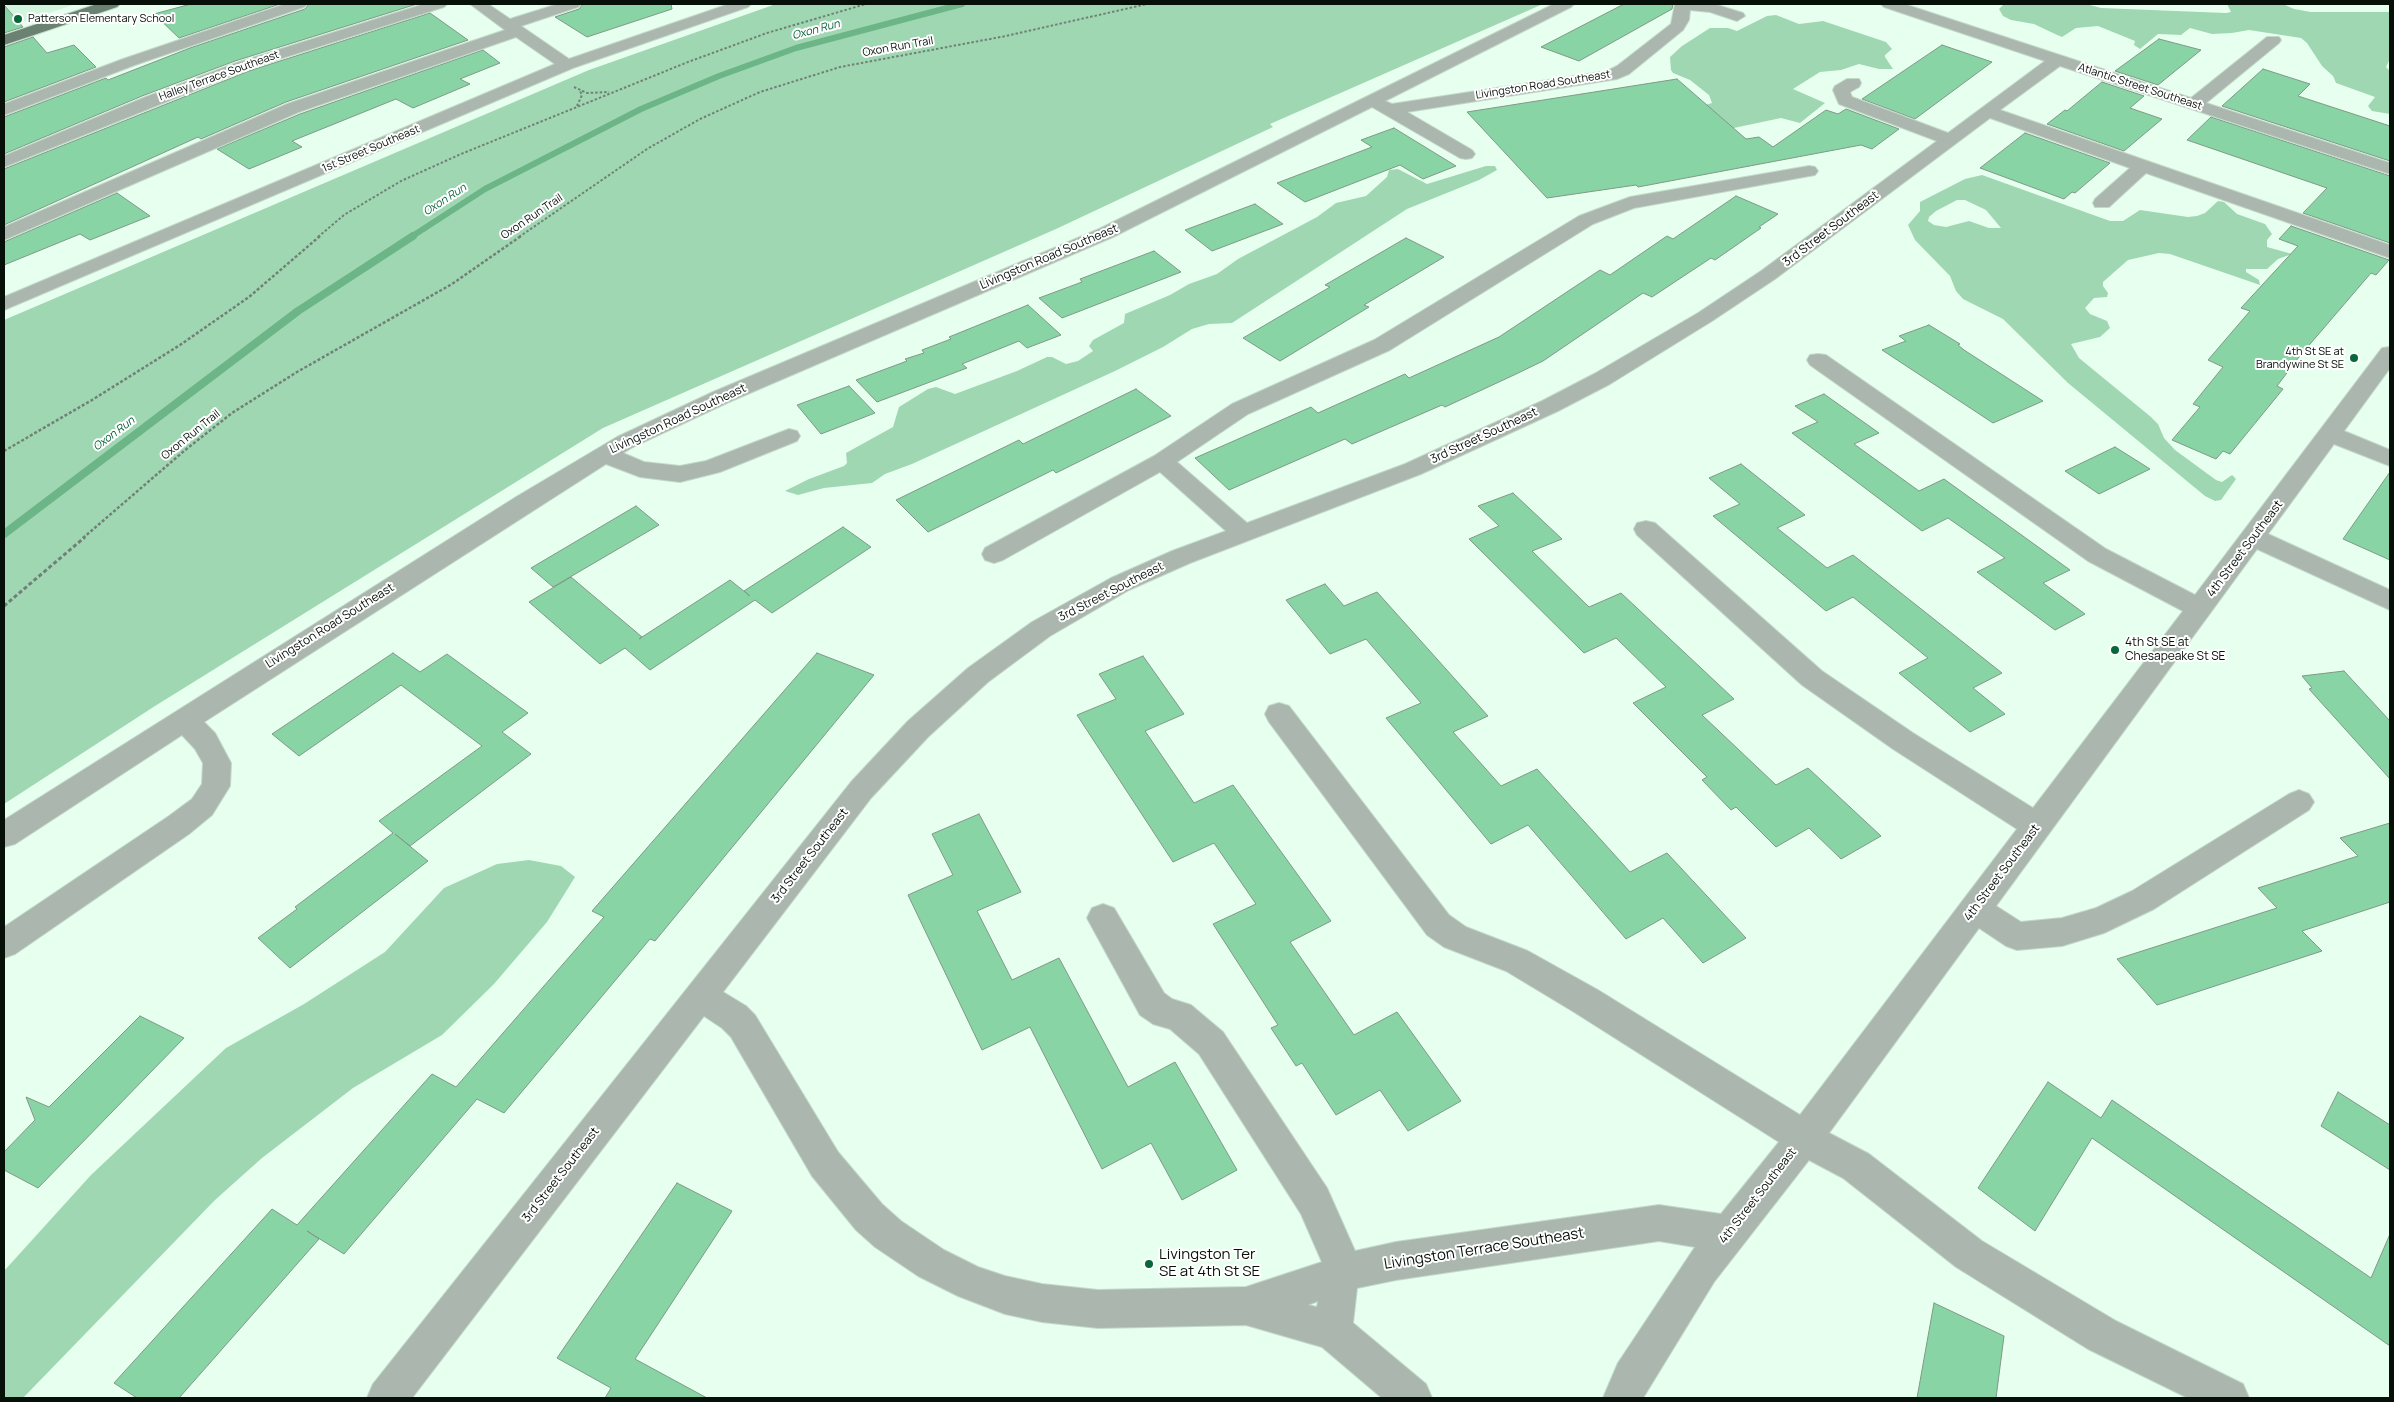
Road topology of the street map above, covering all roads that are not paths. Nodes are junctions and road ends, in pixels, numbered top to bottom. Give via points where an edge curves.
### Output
1 (112, 4) edge
2 (299, 4) edge
3 (439, 4) edge
4 (478, 4) edge
5 (573, 4) edge
6 (742, 4) edge
7 (1566, 4) edge
8 (1683, 4) edge
9 (1889, 4) edge
10 (1737, 16) dead end
11 (513, 28) junction
12 (4, 40) edge
13 (2273, 40) dead end
14 (2057, 60) junction
15 (567, 65) junction
16 (1853, 83) dead end
17 (2194, 104) junction
18 (1380, 105) junction
19 (4, 110) edge
20 (1988, 112) junction
21 (1951, 140) junction
22 (1466, 154) dead end
23 (4, 162) edge
24 (2143, 166) junction
25 (2390, 169) edge
26 (1808, 171) dead end
27 (2102, 203) dead end
28 (4, 234) edge
29 (2390, 252) edge
30 (4, 304) edge
31 (2390, 353) edge
32 (1818, 360) dead end
33 (2330, 434) junction
34 (788, 436) dead end
35 (604, 454) junction
36 (2390, 459) edge
37 (1162, 460) junction
38 (1646, 529) dead end
39 (1243, 533) junction
40 (2253, 537) junction
41 (994, 554) dead end
42 (2390, 601) edge
43 (2200, 609) junction
44 (1279, 714) dead end
45 (184, 719) junction
46 (2299, 802) dead end
47 (2037, 826) junction
48 (4, 835) edge
49 (1975, 909) junction
50 (1103, 918) dead end
51 (4, 944) edge
52 (701, 996) junction
53 (1804, 1138) junction
54 (1728, 1233) junction
55 (1340, 1275) junction
56 (1246, 1306) junction
57 (1332, 1331) junction
58 (387, 1398) edge
59 (1412, 1398) edge
60 (1623, 1398) edge
61 (2229, 1398) edge

1 - 12 main road
2 - 19 street via 147,55
3 - 23 street, Halley Terrace Southeast via 235,69
4 - 11 street
5 - 11 street
6 - 15 street, 1st Street Southeast
7 - 18 street, Livingston Road Southeast
8 - 10 street
8 - 18 street, Livingston Road Southeast via 1677,27 1618,73
9 - 14 street, Atlantic Street Southeast
11 - 15 street
11 - 28 street via 293,108
13 - 17 street
14 - 17 street, Atlantic Street Southeast
14 - 20 street, 3rd Street Southeast
15 - 30 street, 1st Street Southeast
16 - 21 street via 1841,90 1845,100
17 - 25 street, Atlantic Street Southeast
18 - 22 street
18 - 35 street, Livingston Road Southeast via 1088,241 721,397
20 - 21 street, 3rd Street Southeast
20 - 24 street
21 - 39 street, 3rd Street Southeast via 1742,293 1602,379 1413,469
24 - 27 street
24 - 29 street
26 - 37 street via 1630,203 1586,220 1382,345 1240,409
31 - 33 street, 4th Street Southeast
32 - 43 street via 2097,555
33 - 36 street
33 - 40 street, 4th Street Southeast
34 - 35 street via 712,467 680,474 640,469
35 - 45 street, Livingston Road Southeast
37 - 39 street
37 - 41 street
38 - 47 street via 1812,678 1903,741
39 - 52 street, 3rd Street Southeast via 1160,565 1087,602 1027,639 958,692 861,790
40 - 42 street
40 - 43 street, 4th Street Southeast
43 - 47 street, 4th Street Southeast
44 - 53 street via 1438,925 1455,937 1517,961 1586,1001
45 - 48 street, Livingston Road Southeast
45 - 51 street via 205,741 218,763 216,786 202,807
46 - 49 street via 2144,900 2104,919 2062,932 2017,936
47 - 49 street, 4th Street Southeast
49 - 53 street, 4th Street Southeast
50 - 55 street via 1152,1004 1165,1013 1178,1016 1210,1042 1314,1201 1333,1240
52 - 56 street, Livingston Terrace Southeast via 743,1026 796,1118 842,1187 888,1234 931,1263 970,1283 1005,1295 1061,1306 1098,1309
52 - 58 street, 3rd Street Southeast
53 - 54 street, 4th Street Southeast
53 - 61 street via 1856,1166 1969,1254 2102,1335
54 - 55 street, Livingston Terrace Southeast via 1659,1223 1396,1261
54 - 60 street, 4th Street Southeast via 1632,1377
55 - 56 street, Livingston Terrace Southeast
55 - 57 street
56 - 57 street, Livingston Terrace Southeast
57 - 59 street, Livingston Terrace Southeast

